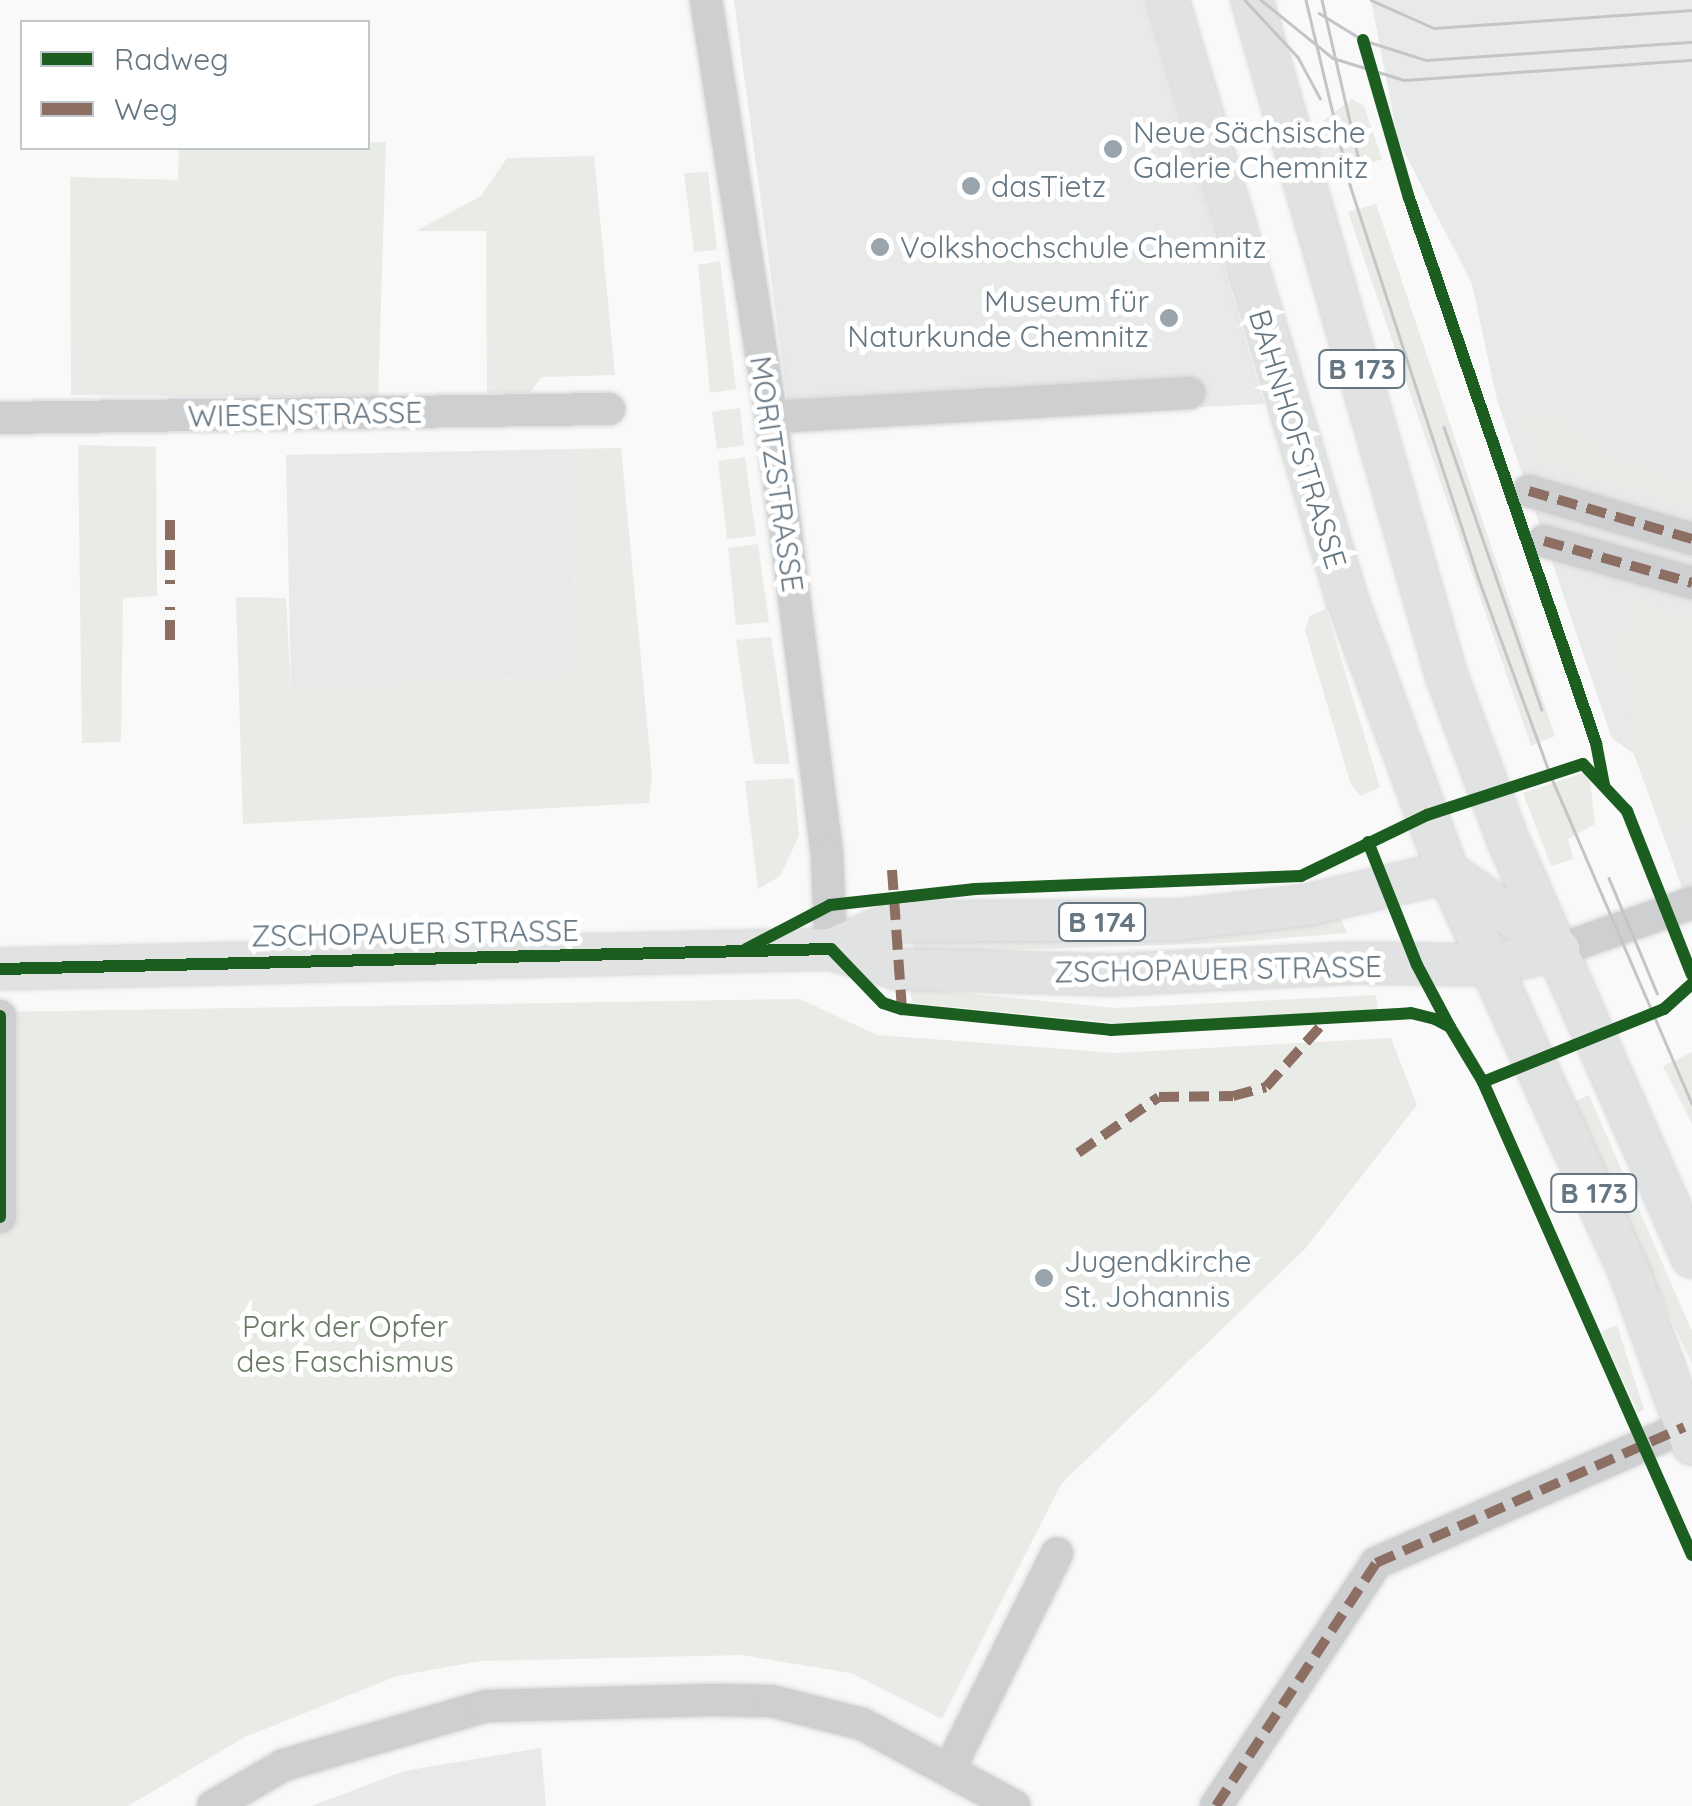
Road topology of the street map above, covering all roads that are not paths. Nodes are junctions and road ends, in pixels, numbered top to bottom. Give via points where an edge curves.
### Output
1 (706, 0) edge
2 (1168, 0) edge
3 (1252, 0) edge
4 (1189, 393) dead end
5 (609, 410) dead end
6 (771, 417) junction
7 (0, 418) edge
8 (1528, 491) dead end
9 (1692, 539) edge
10 (1544, 541) dead end
11 (1692, 583) edge
12 (1508, 840) junction
13 (1448, 872) junction
14 (1692, 903) edge
15 (1506, 912) junction
16 (1567, 946) junction
17 (831, 949) junction
18 (1488, 966) junction
19 (0, 968) edge
20 (0, 1016) edge
21 (0, 1216) edge
22 (1692, 1257) edge
23 (1688, 1436) edge
24 (1057, 1553) dead end
25 (948, 1770) junction
26 (213, 1806) edge
27 (1014, 1806) edge
28 (1216, 1806) edge

1 - 6 street, MORITZSTRASSE
2 - 13 main road, BAHNHOFSTRASSE / B 173 via 1298,451
3 - 12 main road, B 173 via 1447,678
4 - 6 street
5 - 7 street, WIESENSTRASSE
6 - 17 street, MORITZSTRASSE via 827,856
8 - 9 street
10 - 11 street
12 - 15 main road
12 - 16 main road, B 173
13 - 15 main road
13 - 17 main road, ZSCHOPAUER STRASSE / B 174 via 1308,905 1179,920 896,922
13 - 18 main road, BAHNHOFSTRASSE / B 173
14 - 16 street
15 - 16 main road
15 - 18 main road
16 - 18 main road, ZSCHOPAUER STRASSE
16 - 22 main road, B 173
17 - 18 main road, ZSCHOPAUER STRASSE / B 174 via 899,969 1051,974
17 - 19 main road, ZSCHOPAUER STRASSE / B 174
18 - 23 main road, BAHNHOFSTRASSE / B 173 via 1631,1276
20 - 21 street
23 - 28 street via 1376,1563
24 - 25 street
25 - 26 street via 862,1724 772,1702 510,1702 381,1732 284,1765
25 - 27 street

